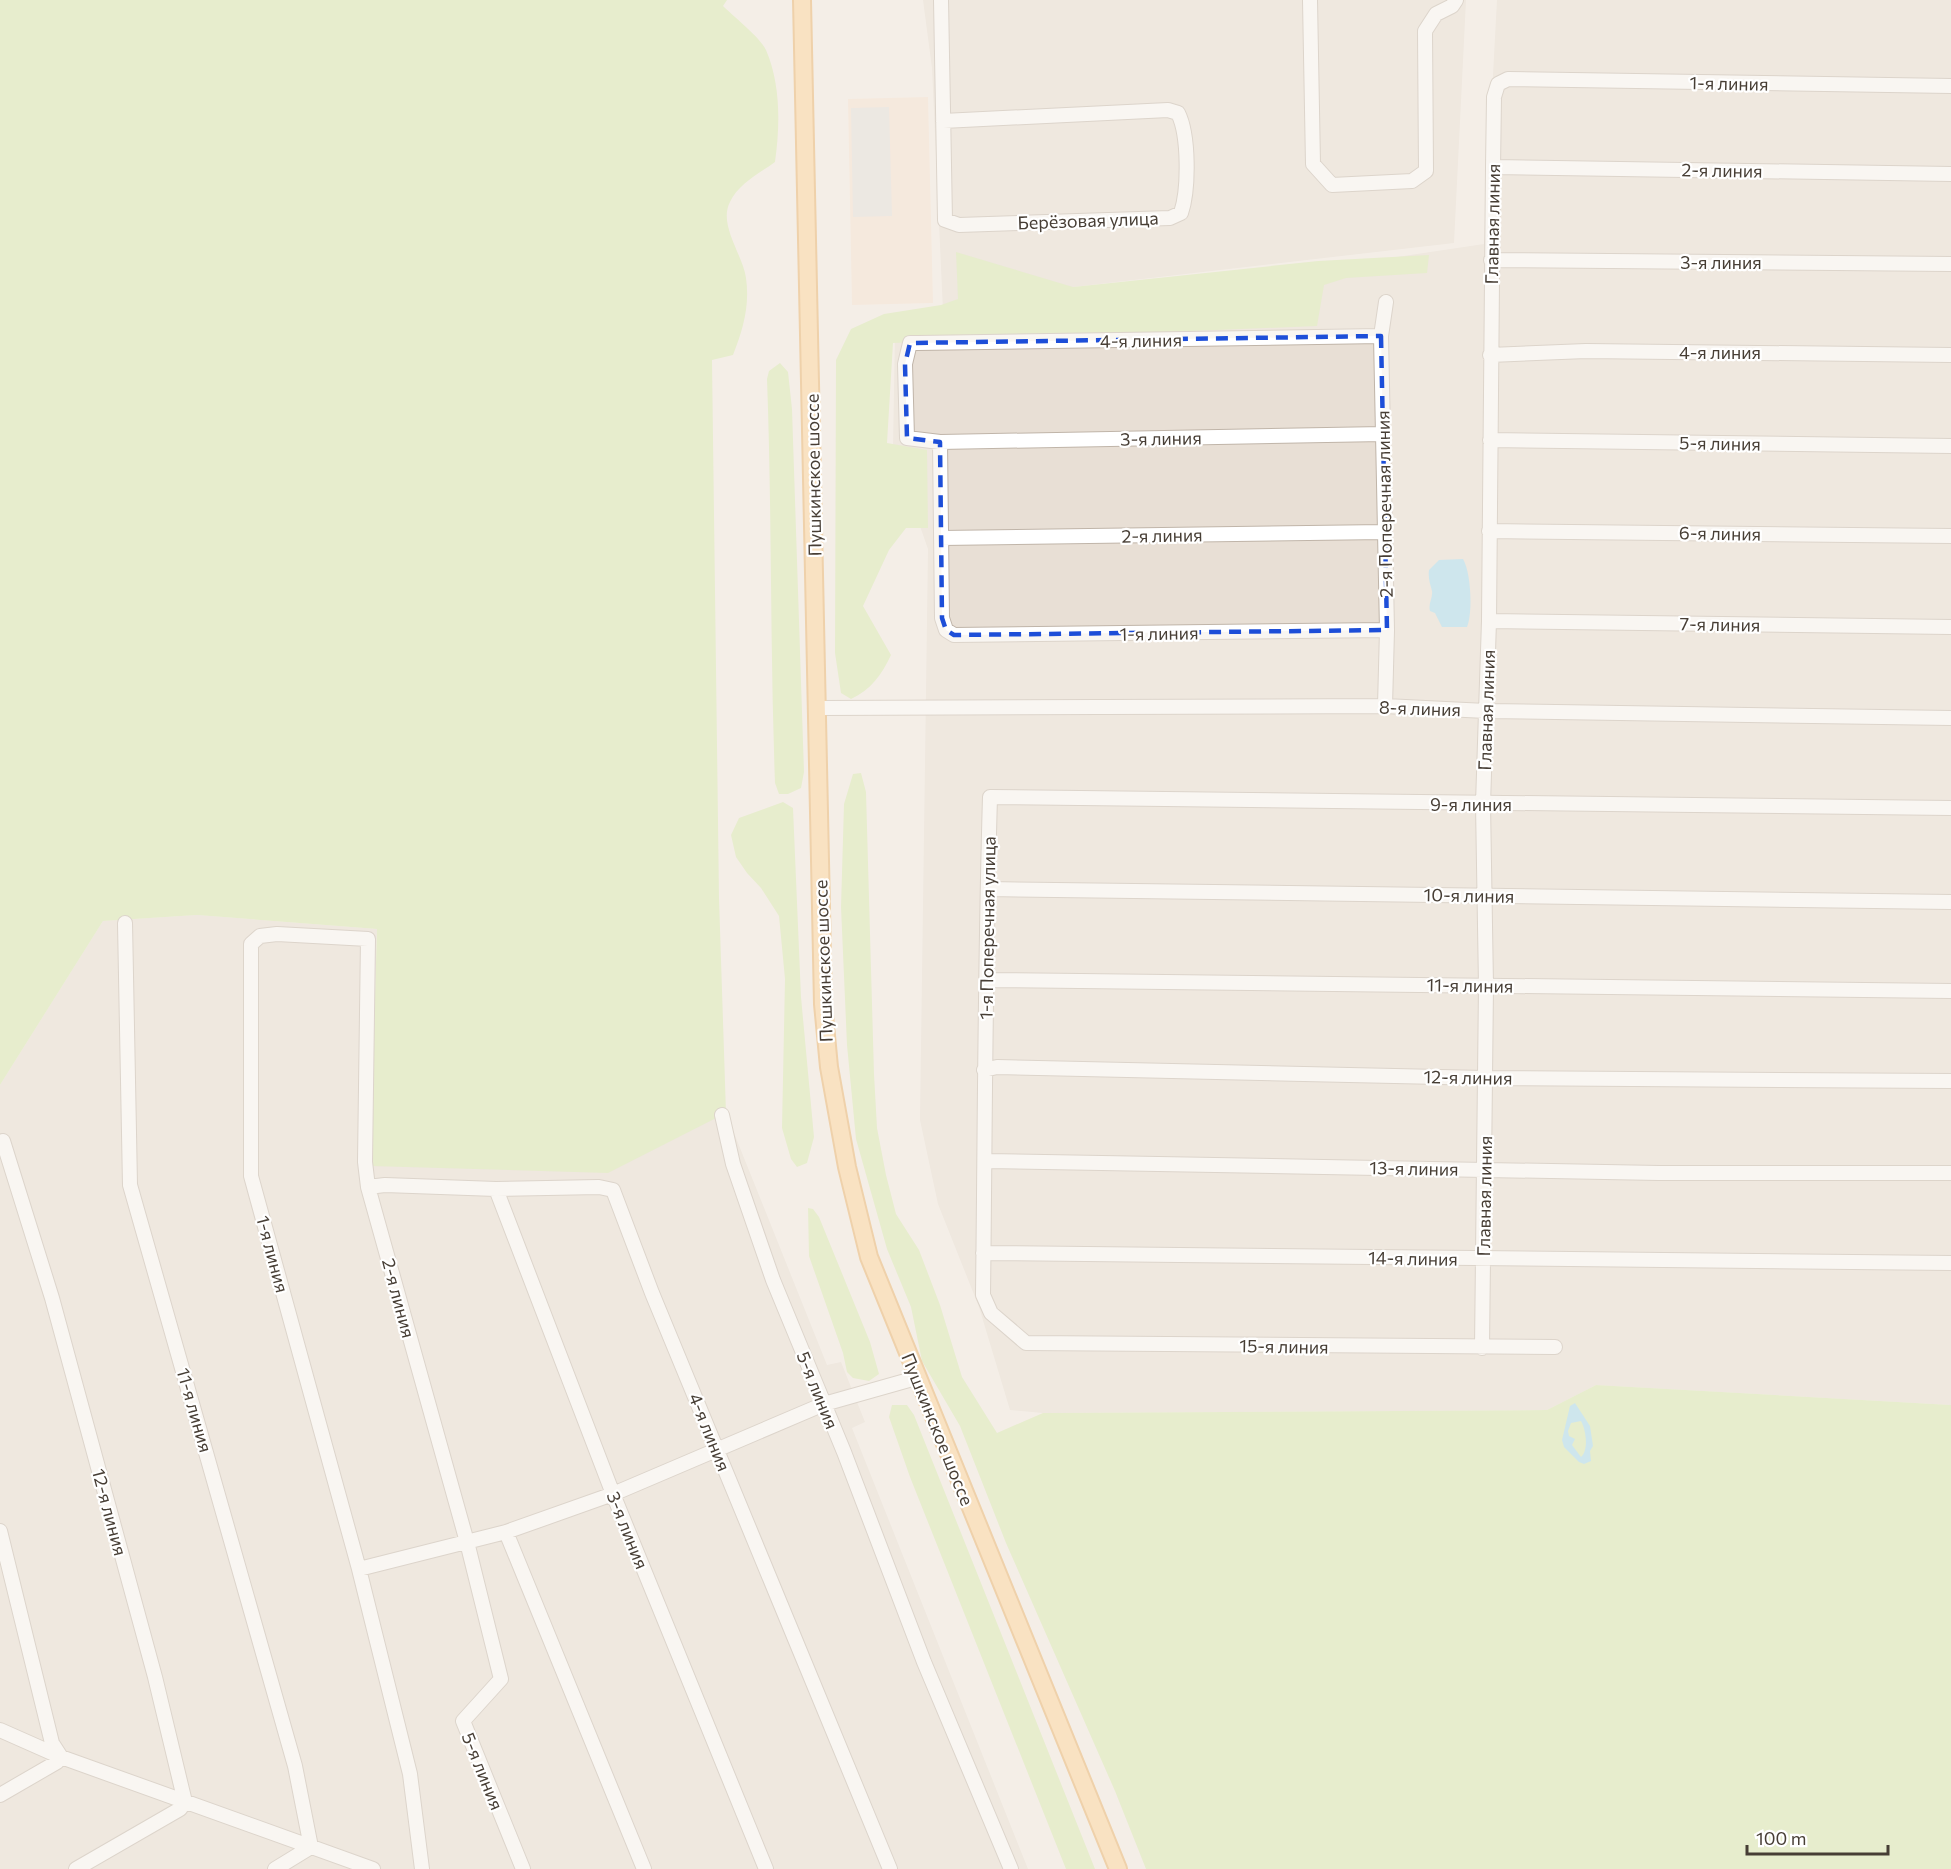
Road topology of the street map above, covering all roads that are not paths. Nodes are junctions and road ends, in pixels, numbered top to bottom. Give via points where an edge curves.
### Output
1 (802, 0) edge
2 (941, 0) edge
3 (1310, 0) edge
4 (1456, 0) edge
5 (1508, 79) joint
6 (1951, 86) edge
7 (944, 121) junction
8 (1493, 167) junction
9 (1951, 174) edge
10 (1491, 260) junction
11 (1951, 264) edge
12 (1386, 302) dead end
13 (1381, 336) junction
14 (906, 350) joint
15 (1490, 355) junction
16 (1951, 355) edge
17 (1383, 434) junction
18 (1490, 440) junction
19 (940, 442) junction
20 (1951, 446) edge
21 (1489, 531) junction
22 (1384, 532) junction
23 (1951, 536) edge
24 (941, 537) junction
25 (1489, 621) junction
26 (1951, 627) edge
27 (1387, 630) junction
28 (1385, 706) junction
29 (817, 708) junction
30 (1486, 711) junction
31 (1951, 718) edge
32 (990, 797) joint
33 (1483, 804) junction
34 (1951, 808) edge
35 (988, 889) junction
36 (1484, 896) junction
37 (1951, 902) edge
38 (124, 923) dead end
39 (369, 939) joint
40 (988, 980) junction
41 (1486, 986) junction
42 (1951, 991) edge
43 (984, 1064) junction
44 (1485, 1077) junction
45 (1951, 1082) edge
46 (722, 1115) dead end
47 (3, 1141) dead end
48 (986, 1161) junction
49 (1485, 1169) junction
50 (1951, 1173) edge
51 (368, 1187) junction
52 (496, 1189) junction
53 (983, 1254) junction
54 (1482, 1260) junction
55 (1951, 1263) edge
56 (1015, 1336) joint
57 (1555, 1347) dead end
58 (1482, 1348) junction
59 (916, 1378) junction
60 (824, 1404) junction
61 (717, 1450) junction
62 (613, 1494) junction
63 (0, 1532) edge
64 (506, 1532) junction
65 (467, 1542) junction
66 (359, 1569) junction
67 (494, 1648) joint
68 (0, 1730) edge
69 (59, 1760) junction
70 (0, 1795) edge
71 (185, 1802) junction
72 (311, 1847) junction
73 (76, 1869) edge
74 (275, 1869) edge
75 (373, 1869) edge
76 (422, 1869) edge
77 (523, 1869) edge
78 (644, 1869) edge
79 (766, 1869) edge
80 (890, 1869) edge
81 (1011, 1869) edge
82 (1118, 1869) edge

1 - 29 main road, Пушкинское шоссе
2 - 7 street
3 - 4 street via 1313,164 1332,185 1412,181 1426,171 1425,31 1436,14
5 - 6 street, 1-я линия
5 - 8 street, Главная линия via 1498,84 1494,97
7 - 7 street, Берёзовая улица via 1168,110 1178,113 1184,125 1186,198 1181,213 1170,218 959,225 945,220
8 - 9 street, 2-я линия
8 - 10 street, Главная линия
10 - 11 street, 3-я линия
10 - 15 street, Главная линия
12 - 13 street, 2-я Поперечная линия
13 - 14 street, 4-я линия via 910,343
13 - 17 street, 2-я Поперечная линия
14 - 19 street, 3-я линия via 907,438
15 - 16 street, 4-я линия via 1598,351
15 - 18 street, Главная линия
17 - 19 street, 3-я линия
17 - 22 street, 2-я Поперечная линия
18 - 20 street, 5-я линия
18 - 21 street, Главная линия
19 - 24 street
21 - 23 street, 6-я линия
21 - 25 street, Главная линия
22 - 24 street, 2-я линия
22 - 27 street, 2-я Поперечная линия
24 - 27 street, 1-я линия via 942,618 946,630 954,635
25 - 26 street, 7-я линия
25 - 30 street, Главная линия
27 - 28 street, 2-я Поперечная линия
28 - 29 street, 8-я линия
28 - 30 street, 8-я линия
29 - 59 main road, Пушкинское шоссе via 821,946 829,1067 846,1167 869,1257
30 - 31 street, 8-я линия
30 - 33 street, Главная линия
32 - 33 street, 9-я линия
32 - 35 street, 1-я Поперечная улица
33 - 34 street, 9-я линия
33 - 36 street, Главная линия
35 - 36 street, 10-я линия
35 - 40 street, 1-я Поперечная улица
36 - 37 street, 10-я линия
36 - 41 street, Главная линия
38 - 72 street, 11-я линия via 130,1185 295,1766
39 - 51 street, 2-я линия via 365,1162
39 - 66 street, 1-я линия via 277,934 260,936 251,944 251,1176
40 - 41 street, 11-я линия
40 - 43 street, 1-я Поперечная улица
41 - 42 street, 11-я линия
41 - 44 street, Главная линия
43 - 44 street, 12-я линия
43 - 48 street, 1-я Поперечная улица
44 - 45 street, 12-я линия
44 - 49 street, Главная линия
46 - 60 street, 5-я линия via 752,1222
47 - 71 street, 12-я линия via 55,1309
48 - 49 street, 13-я линия
48 - 53 street, 1-я Поперечная улица
49 - 50 street, 13-я линия
49 - 54 street, Главная линия
51 - 52 street
51 - 65 street, 2-я линия
52 - 61 street, 4-я линия via 599,1186 613,1190
52 - 62 street, 3-я линия
53 - 54 street, 14-я линия
53 - 56 street, 1-я Поперечная улица via 983,1295 991,1313
54 - 55 street, 14-я линия
54 - 58 street, Главная линия
56 - 58 street, 15-я линия via 1026,1343
57 - 58 street, 15-я линия
59 - 60 street
59 - 82 main road, Пушкинское шоссе
60 - 61 street
60 - 81 street, 5-я линия via 924,1662
61 - 62 street
61 - 80 street, 4-я линия
62 - 64 street
62 - 79 street, 3-я линия
63 - 69 street
64 - 65 street
64 - 78 street
65 - 66 street
65 - 67 street, 2-я линия
66 - 76 street, 1-я линия via 410,1774
67 - 77 street, 5-я линия via 501,1678 463,1722
68 - 69 street
69 - 70 street
69 - 71 street
71 - 72 street
71 - 73 street via 180,1809
72 - 74 street
72 - 75 street

